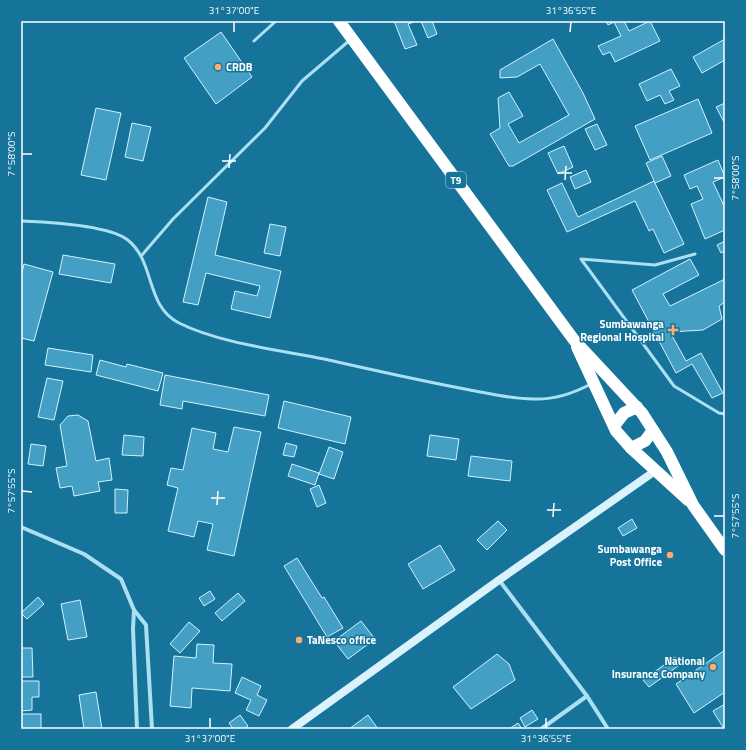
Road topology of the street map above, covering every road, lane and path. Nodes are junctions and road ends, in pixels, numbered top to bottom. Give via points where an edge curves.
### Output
1 (276, 21) edge
2 (339, 21) edge
3 (352, 39) junction
4 (254, 41) dead end
5 (21, 221) edge
6 (695, 254) dead end
7 (142, 255) junction
8 (574, 340) junction
9 (593, 383) junction
10 (637, 407) junction
11 (725, 414) edge
12 (614, 426) junction
13 (653, 430) junction
14 (631, 448) junction
15 (655, 471) junction
16 (693, 505) junction
17 (21, 528) edge
18 (725, 550) edge
19 (499, 580) junction
20 (134, 610) junction
21 (587, 696) junction
22 (137, 729) edge
23 (152, 729) edge
24 (292, 729) edge
25 (541, 729) edge
26 (608, 729) edge

1 - 4 lane
2 - 3 highway, T9
3 - 7 lane via 302,80 265,128 173,219
3 - 8 highway, T9
5 - 7 lane via 98,228 128,240
6 - 11 lane via 655,265 581,259 674,386 719,413
7 - 9 lane via 160,307 177,323 210,335 514,398 557,397 581,390
8 - 9 highway, T9
8 - 10 highway, T9
9 - 12 highway, T9
10 - 12 highway via 624,413
10 - 13 highway, T9
12 - 14 highway, T9
13 - 14 highway via 645,441
13 - 16 highway, T9
14 - 15 highway, T9
15 - 16 highway, T9
15 - 19 street
16 - 18 highway, T9
17 - 20 street via 84,554 120,579
19 - 21 street
19 - 24 street
20 - 22 street
20 - 23 street via 146,625
21 - 25 street
21 - 26 street

